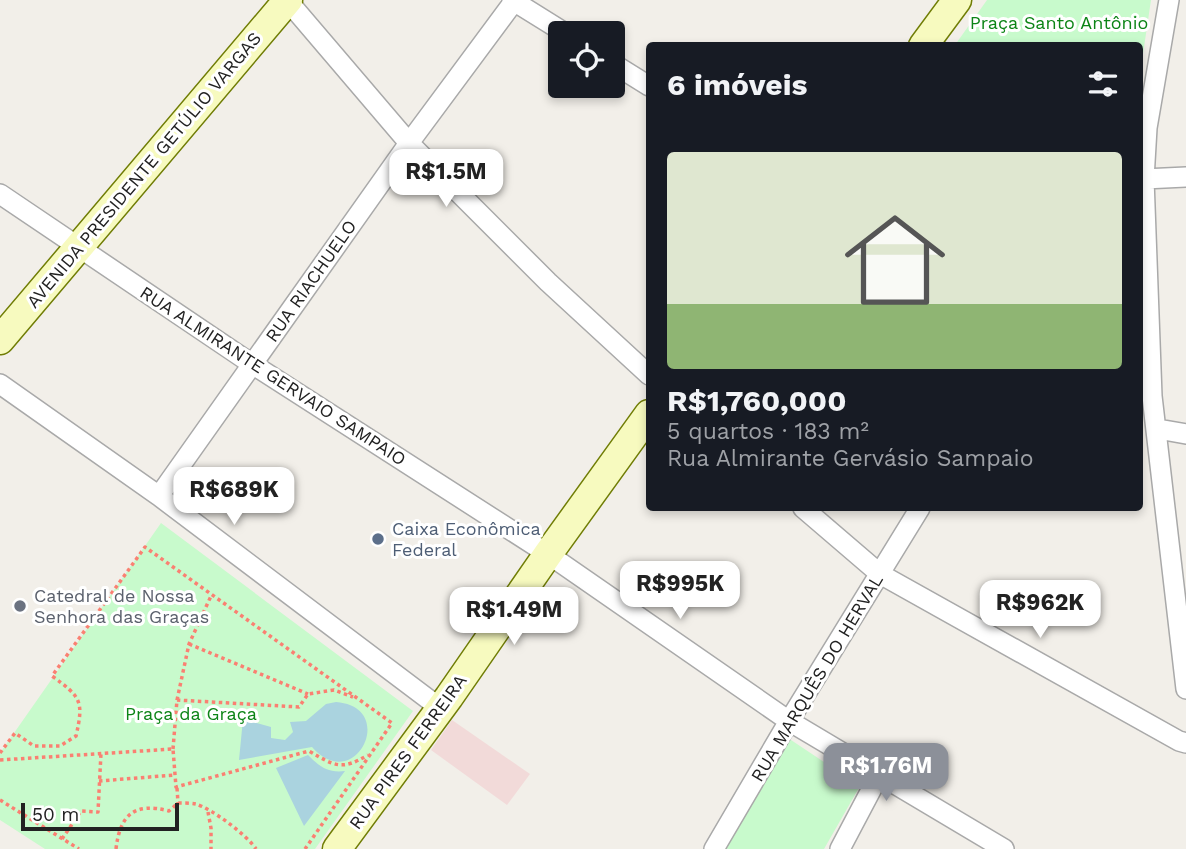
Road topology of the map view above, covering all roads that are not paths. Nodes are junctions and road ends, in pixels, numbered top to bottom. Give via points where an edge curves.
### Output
1 (287, 0) edge
2 (957, 0) edge
3 (1169, 0) edge
4 (514, 1) edge
5 (548, 22) edge
6 (926, 42) edge
7 (625, 71) edge
8 (646, 84) edge
9 (1143, 135) edge
10 (409, 144) junction
11 (1186, 177) edge
12 (1144, 179) junction
13 (0, 194) edge
14 (77, 247) junction
15 (0, 340) edge
16 (252, 363) junction
17 (646, 372) edge
18 (0, 384) edge
19 (1146, 392) edge
20 (646, 418) edge
21 (1158, 429) junction
22 (1186, 434) edge
23 (159, 496) junction
24 (806, 511) edge
25 (918, 511) edge
26 (548, 554) junction
27 (880, 574) junction
28 (1186, 689) edge
29 (440, 708) junction
30 (789, 722) junction
31 (1186, 743) edge
32 (879, 775) junction
33 (337, 849) edge
34 (714, 849) edge
35 (840, 849) edge
36 (1004, 849) edge

1 - 10 street
1 - 14 main road, AVENIDA PRESIDENTE GETÚLIO VARGAS
2 - 6 main road
3 - 9 street
4 - 5 street
4 - 10 street, RUA RIACHUELO
7 - 8 street
9 - 12 street
10 - 16 street, RUA RIACHUELO
10 - 17 street
11 - 12 street
12 - 19 street
13 - 14 street, RUA ALMIRANTE GERVAIO SAMPAIO
14 - 15 main road, AVENIDA PRESIDENTE GETÚLIO VARGAS
14 - 16 street, RUA ALMIRANTE GERVAIO SAMPAIO
16 - 23 street, RUA RIACHUELO
16 - 26 street, RUA ALMIRANTE GERVAIO SAMPAIO
18 - 23 street
19 - 21 street
20 - 26 main road, RUA PIRES FERREIRA
21 - 22 street
21 - 28 street
23 - 29 street
24 - 27 street
25 - 27 street, RUA MARQUÊS DO HERVAL
26 - 29 main road, RUA PIRES FERREIRA
26 - 30 street, RUA ALMIRANTE GERVAIO SAMPAIO
27 - 30 street, RUA MARQUÊS DO HERVAL
27 - 31 street
29 - 33 main road, RUA PIRES FERREIRA
30 - 32 street, RUA ALMIRANTE GERVAIO SAMPAIO
30 - 34 street, RUA MARQUÊS DO HERVAL
32 - 35 street
32 - 36 street, RUA ALMIRANTE GERVAIO SAMPAIO

